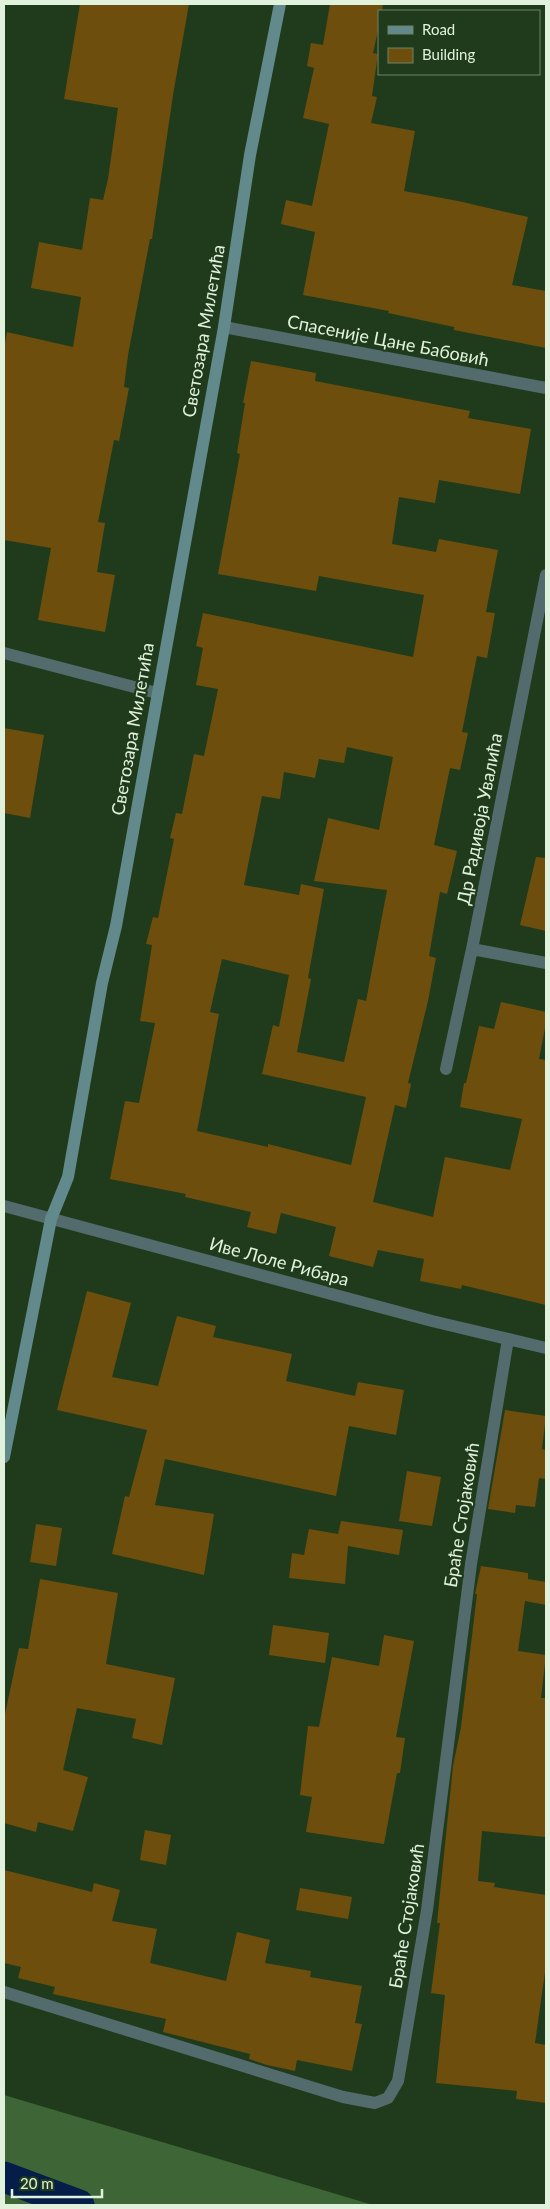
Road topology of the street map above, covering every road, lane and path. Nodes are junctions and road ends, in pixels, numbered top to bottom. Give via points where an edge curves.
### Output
1 (280, 4) edge
2 (224, 326) junction
3 (546, 388) edge
4 (546, 575) edge
5 (4, 653) edge
6 (158, 693) junction
7 (472, 950) junction
8 (546, 964) edge
9 (446, 1070) dead end
10 (4, 1206) edge
11 (51, 1219) junction
12 (508, 1339) junction
13 (546, 1348) edge
14 (4, 1457) edge
15 (4, 1992) edge

1 - 2 main road, Светозара Милетића via 250,155
2 - 3 street, Спасеније Цане Бабовић
2 - 6 main road, Светозара Милетића
4 - 7 street, Др Радивоја Увалића
5 - 6 street
6 - 11 main road, Светозара Милетића via 68,1177
7 - 8 street
7 - 9 street, Др Радивоја Увалића
10 - 11 street, Иве Лоле Рибара
11 - 12 street, Иве Лоле Рибара
11 - 14 main road, Светозара Милетића
12 - 13 street, Иве Лоле Рибара
12 - 15 street, Браће Стојаковић via 471,1564 427,1910 398,2082 388,2098 375,2102 343,2097

